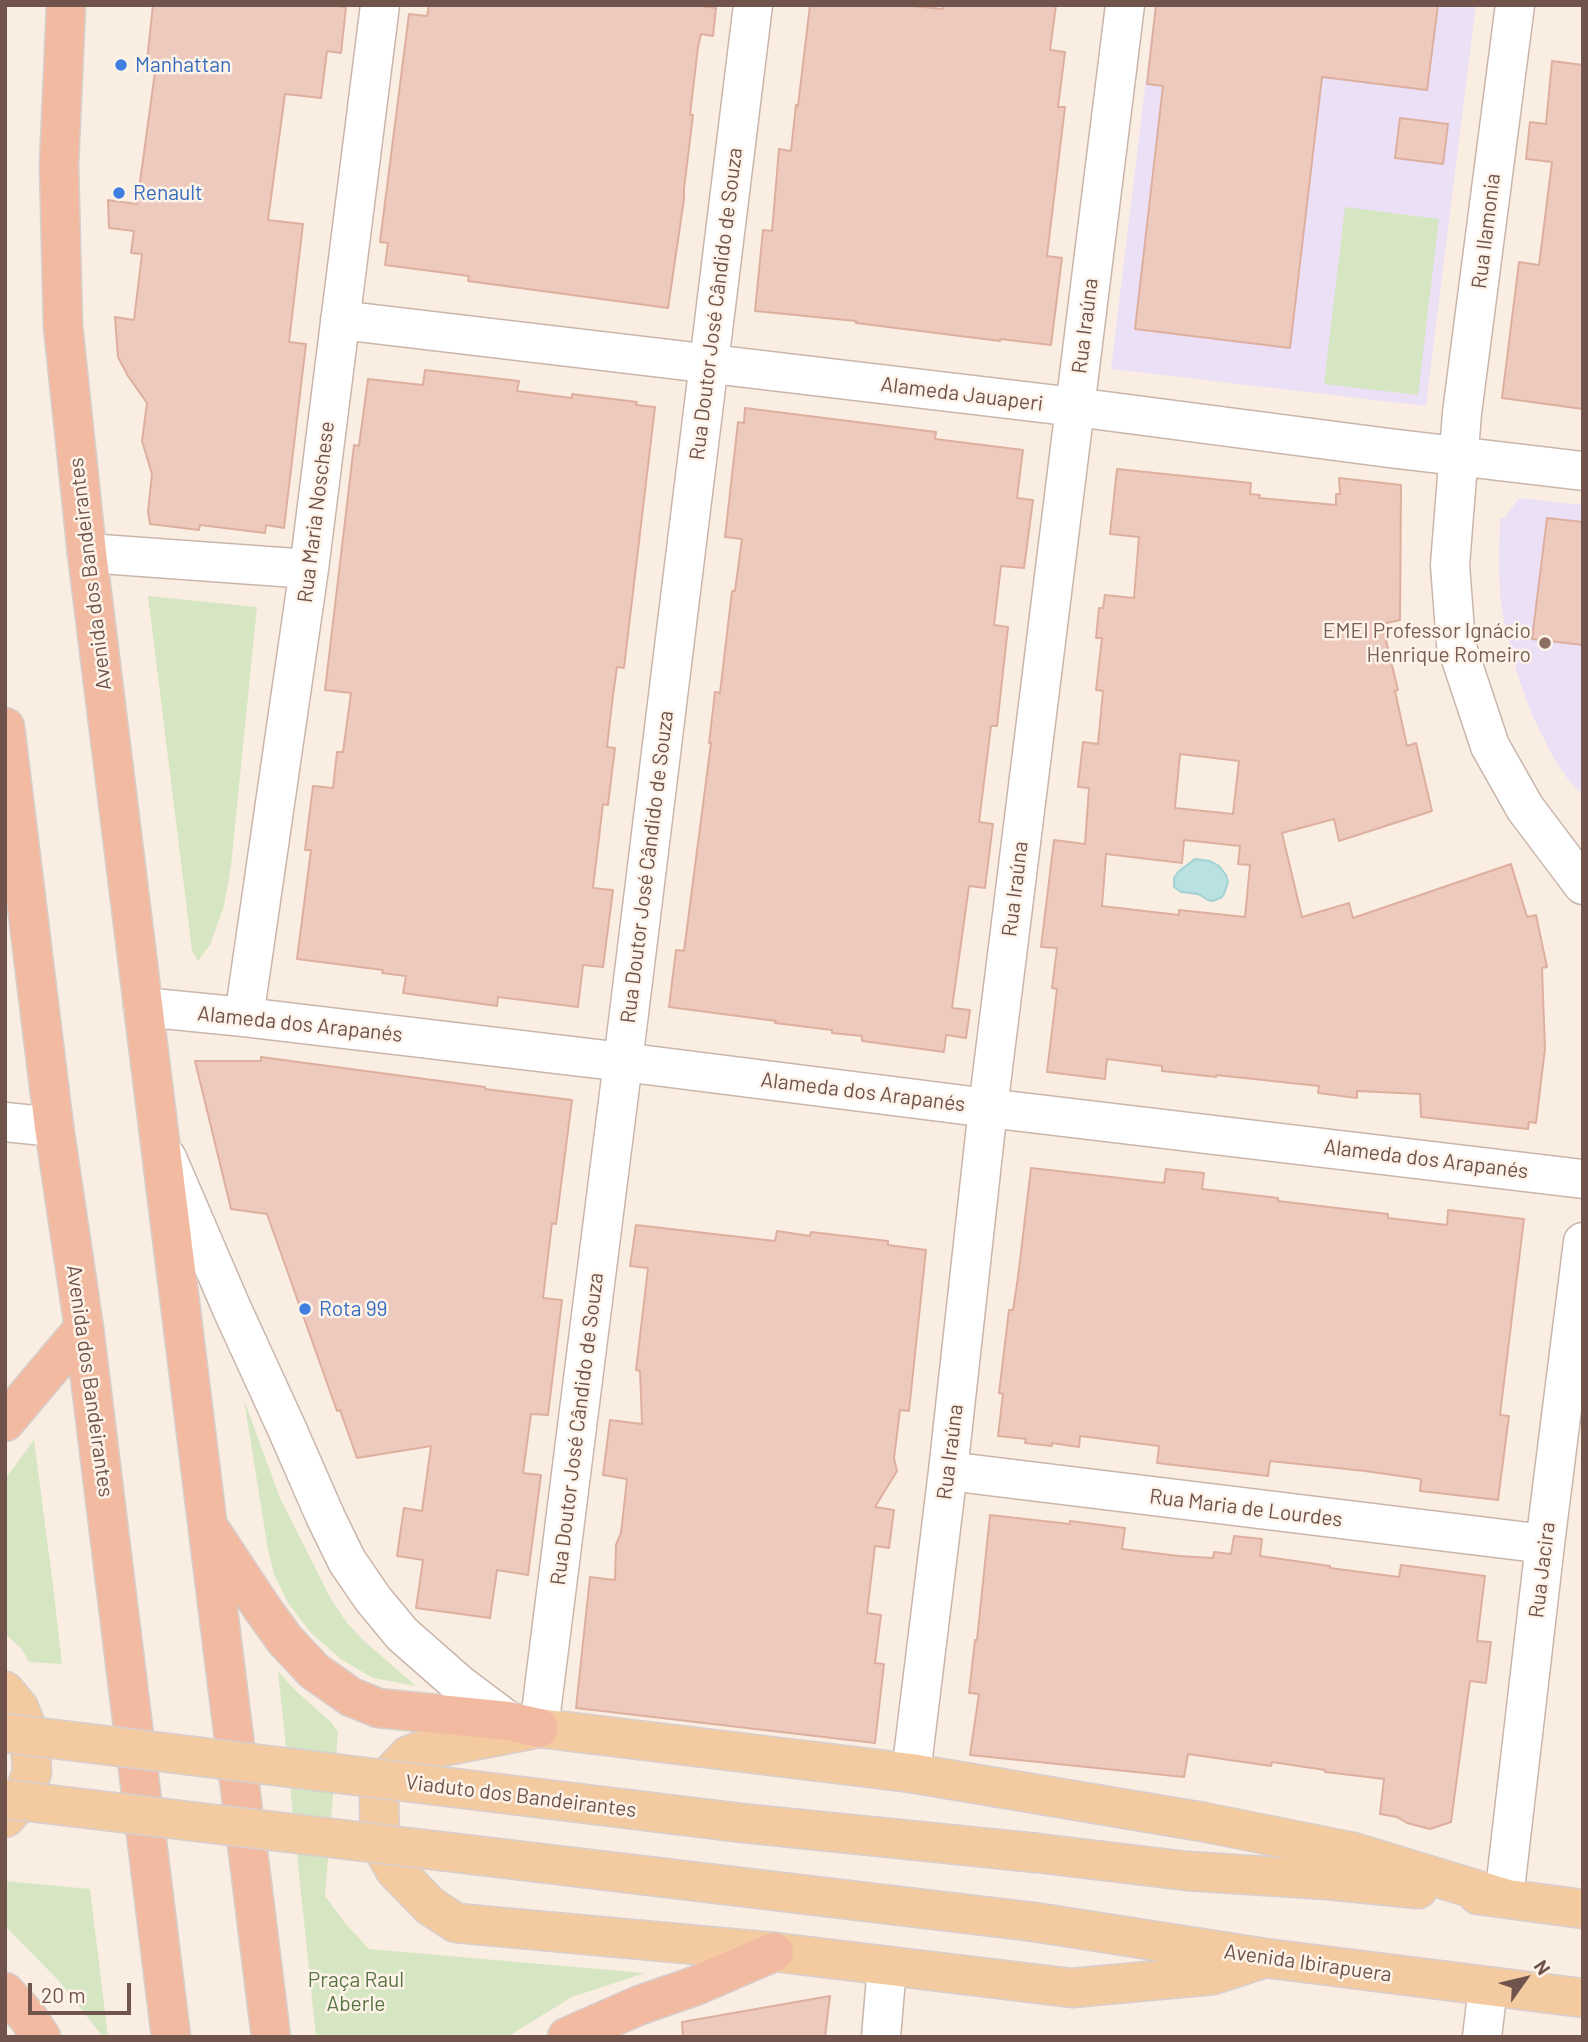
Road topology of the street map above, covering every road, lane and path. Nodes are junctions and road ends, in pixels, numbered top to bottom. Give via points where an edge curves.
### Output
1 (66, 5) edge
2 (380, 5) edge
3 (752, 5) edge
4 (1125, 5) edge
5 (1515, 5) edge
6 (341, 320) junction
7 (708, 365) junction
8 (1075, 407) junction
9 (1458, 456) junction
10 (1583, 471) edge
11 (87, 553) junction
12 (309, 569) junction
13 (5, 727) edge
14 (1583, 885) edge
15 (142, 1007) junction
16 (244, 1017) junction
17 (623, 1062) junction
18 (988, 1108) junction
19 (5, 1122) edge
20 (54, 1126) junction
21 (159, 1140) junction
22 (1583, 1179) edge
23 (1583, 1242) edge
24 (84, 1328) junction
25 (5, 1422) edge
26 (948, 1471) junction
27 (207, 1525) junction
28 (1545, 1544) junction
29 (5, 1691) edge
30 (523, 1724) junction
31 (5, 1733) edge
32 (911, 1773) junction
33 (5, 1799) edge
34 (5, 1818) edge
35 (1504, 1898) junction
36 (1583, 1909) edge
37 (774, 1952) junction
38 (1265, 1958) junction
39 (887, 1966) junction
40 (1488, 1987) junction
41 (5, 1992) edge
42 (1583, 1998) edge
43 (41, 2037) edge
44 (172, 2037) edge
45 (271, 2037) edge
46 (567, 2037) edge
47 (881, 2037) edge
48 (1482, 2037) edge

1 - 11 highway, Avenida dos Bandeirantes via 59,166 63,326
2 - 6 street, Rua Maria Noschese
3 - 7 street, Rua Doutor José Cândido de Souza
4 - 8 street, Rua Iraúna
5 - 9 street, Rua Ilamonia
6 - 7 street, Alameda Jauaperi
6 - 12 street, Rua Maria Noschese
7 - 8 street, Alameda Jauaperi
7 - 17 street, Rua Doutor José Cândido de Souza
8 - 9 street, Alameda Jauaperi
8 - 18 street, Rua Iraúna
9 - 10 street, Alameda Jauaperi
9 - 14 street, Rua Ilamonia via 1450,565 1456,644 1490,746 1525,808
11 - 12 street
11 - 15 highway, Avenida dos Bandeirantes
12 - 16 street, Rua Maria Noschese
13 - 20 highway, Avenida dos Bandeirantes
15 - 16 street, Alameda dos Arapanés
15 - 21 highway, Avenida dos Bandeirantes
16 - 17 street, Alameda dos Arapanés
17 - 18 street, Alameda dos Arapanés
17 - 30 street, Rua Doutor José Cândido de Souza
18 - 22 street, Alameda dos Arapanés
18 - 26 street, Rua Iraúna
19 - 20 street
20 - 24 highway, Avenida dos Bandeirantes
21 - 27 highway, Avenida dos Bandeirantes
21 - 30 street, Avenida dos Bandeirantes via 348,1561 402,1634 460,1685
23 - 28 street, Rua Jacira
24 - 25 highway
24 - 44 highway, Avenida dos Bandeirantes
26 - 28 street, Rua Maria de Lourdes
26 - 32 street, Rua Iraúna
27 - 30 highway via 285,1640 314,1671 351,1697 378,1708
27 - 45 highway, Avenida dos Bandeirantes
28 - 35 street, Rua Jacira
29 - 34 main road via 19,1708 30,1736 32,1772 23,1797
30 - 32 main road
30 - 37 main road via 410,1755 387,1777 379,1800 380,1843 395,1870 421,1898 456,1923
31 - 35 main road, Viaduto dos Bandeirantes, bridge via 742,1823 1187,1871
32 - 35 main road via 1353,1852
33 - 38 main road, Avenida Ibirapuera, bridge via 1034,1922
35 - 36 main road
37 - 39 main road
37 - 46 highway
38 - 39 main road via 1213,1975 1072,1987
38 - 40 main road, Avenida Ibirapuera
39 - 47 street
40 - 42 main road, Avenida Ibirapuera
40 - 48 street
41 - 43 highway

